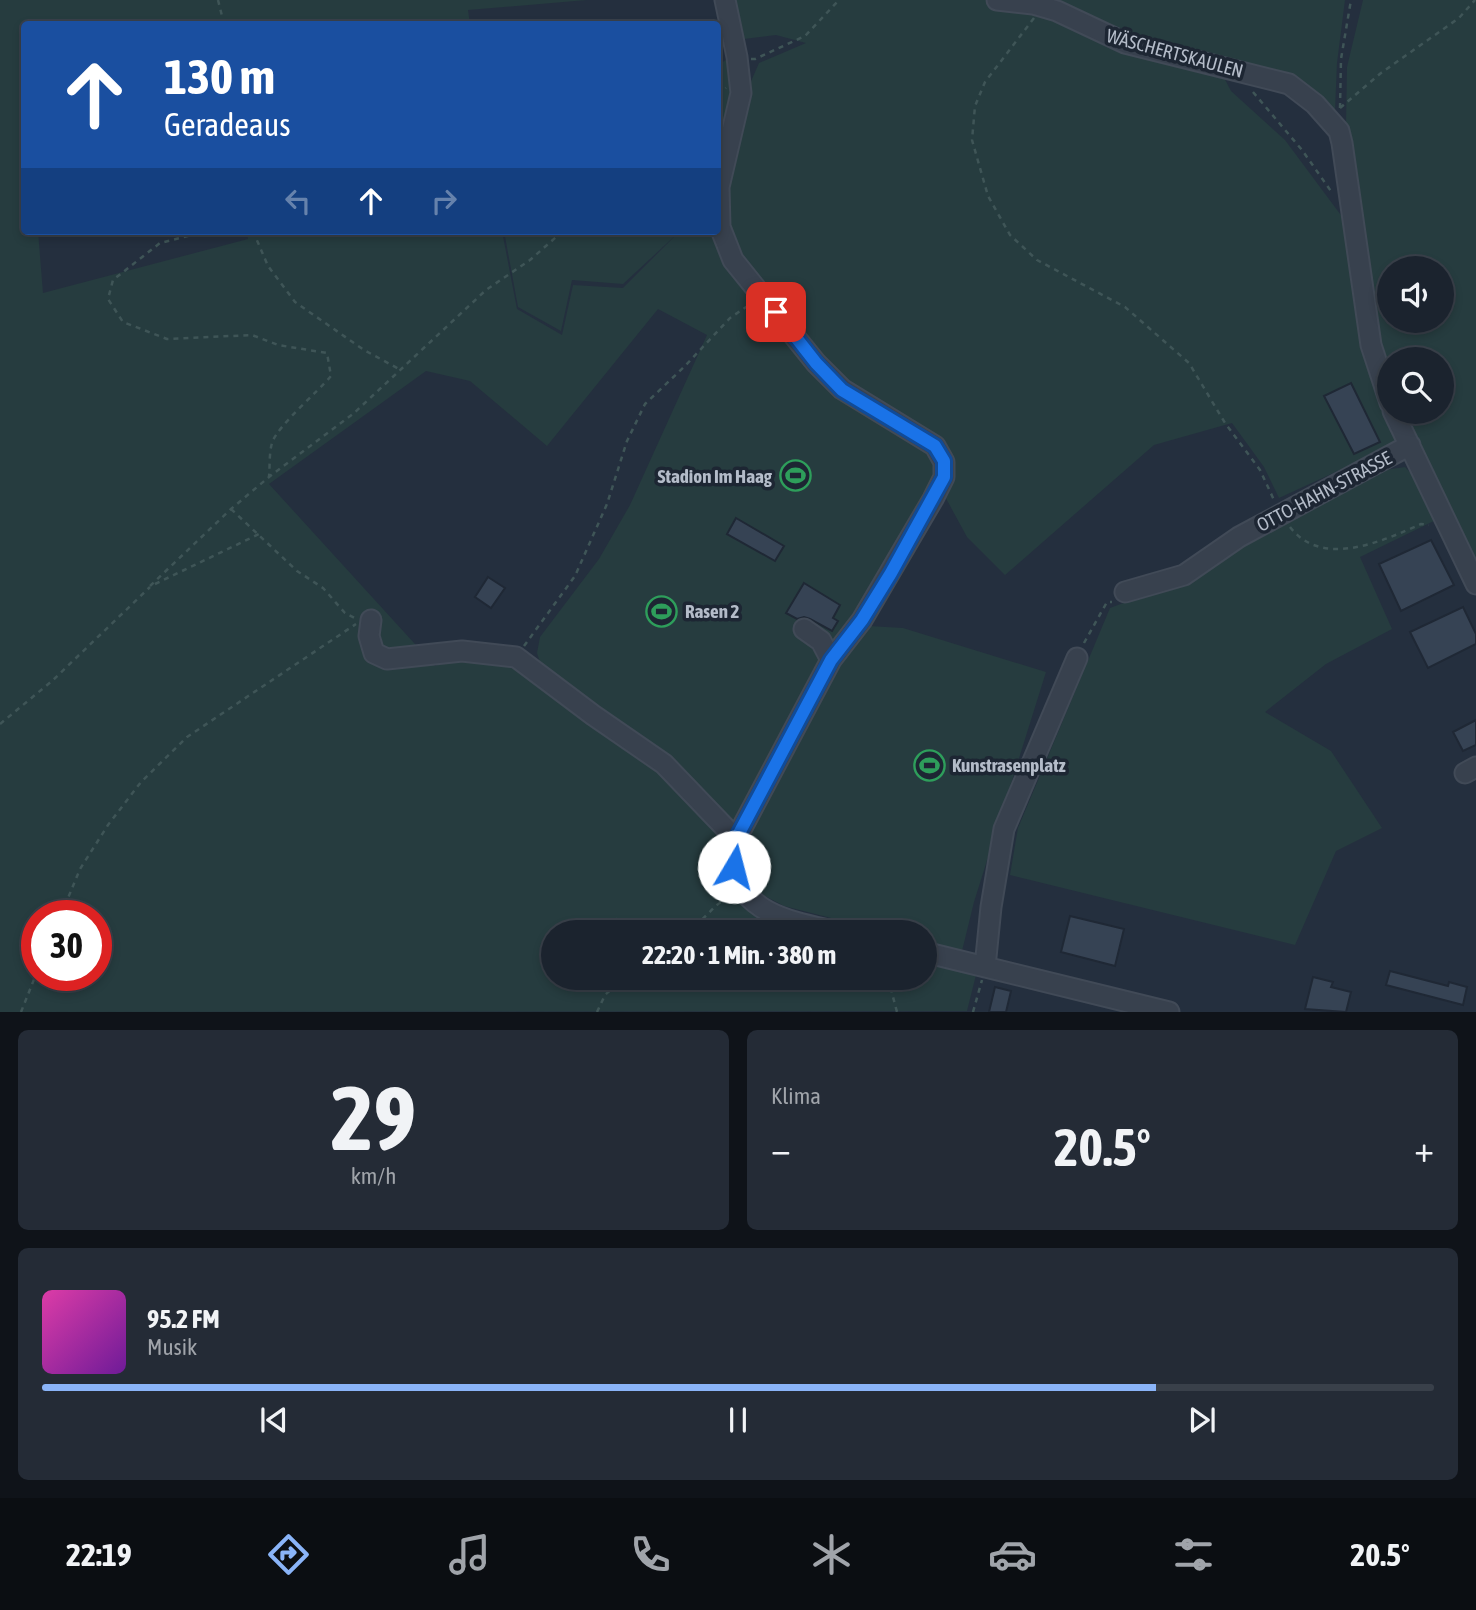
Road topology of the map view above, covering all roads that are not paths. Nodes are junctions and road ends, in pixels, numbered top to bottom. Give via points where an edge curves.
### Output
1 (725, 0) edge
2 (997, 0) edge
3 (721, 178) edge
4 (721, 230) edge
5 (1377, 363) edge
6 (1400, 424) edge
7 (1410, 445) junction
8 (1476, 584) edge
9 (1125, 592) road end
10 (371, 620) dead end
11 (804, 629) dead end
12 (1077, 658) road end
13 (831, 660) junction
14 (736, 839) junction
15 (788, 920) edge
16 (937, 955) edge
17 (985, 967) junction
18 (1169, 1012) edge

1 - 3 street via 741,93
2 - 5 street, WÄSCHERTSKAULEN via 1043,6 1125,43 1289,84 1315,104 1339,131
4 - 13 street via 733,260 842,390 935,446 944,461 944,477 933,499 877,596
6 - 7 street
7 - 8 street
7 - 9 street, OTTO-HAHN-STRASSE via 1280,513 1184,575
10 - 14 street via 374,653 387,659 462,651 516,657 664,764
11 - 13 street via 821,641
12 - 17 street via 1004,829
13 - 14 street
14 - 15 street via 734,867 746,895 761,908
16 - 17 street
17 - 18 street

